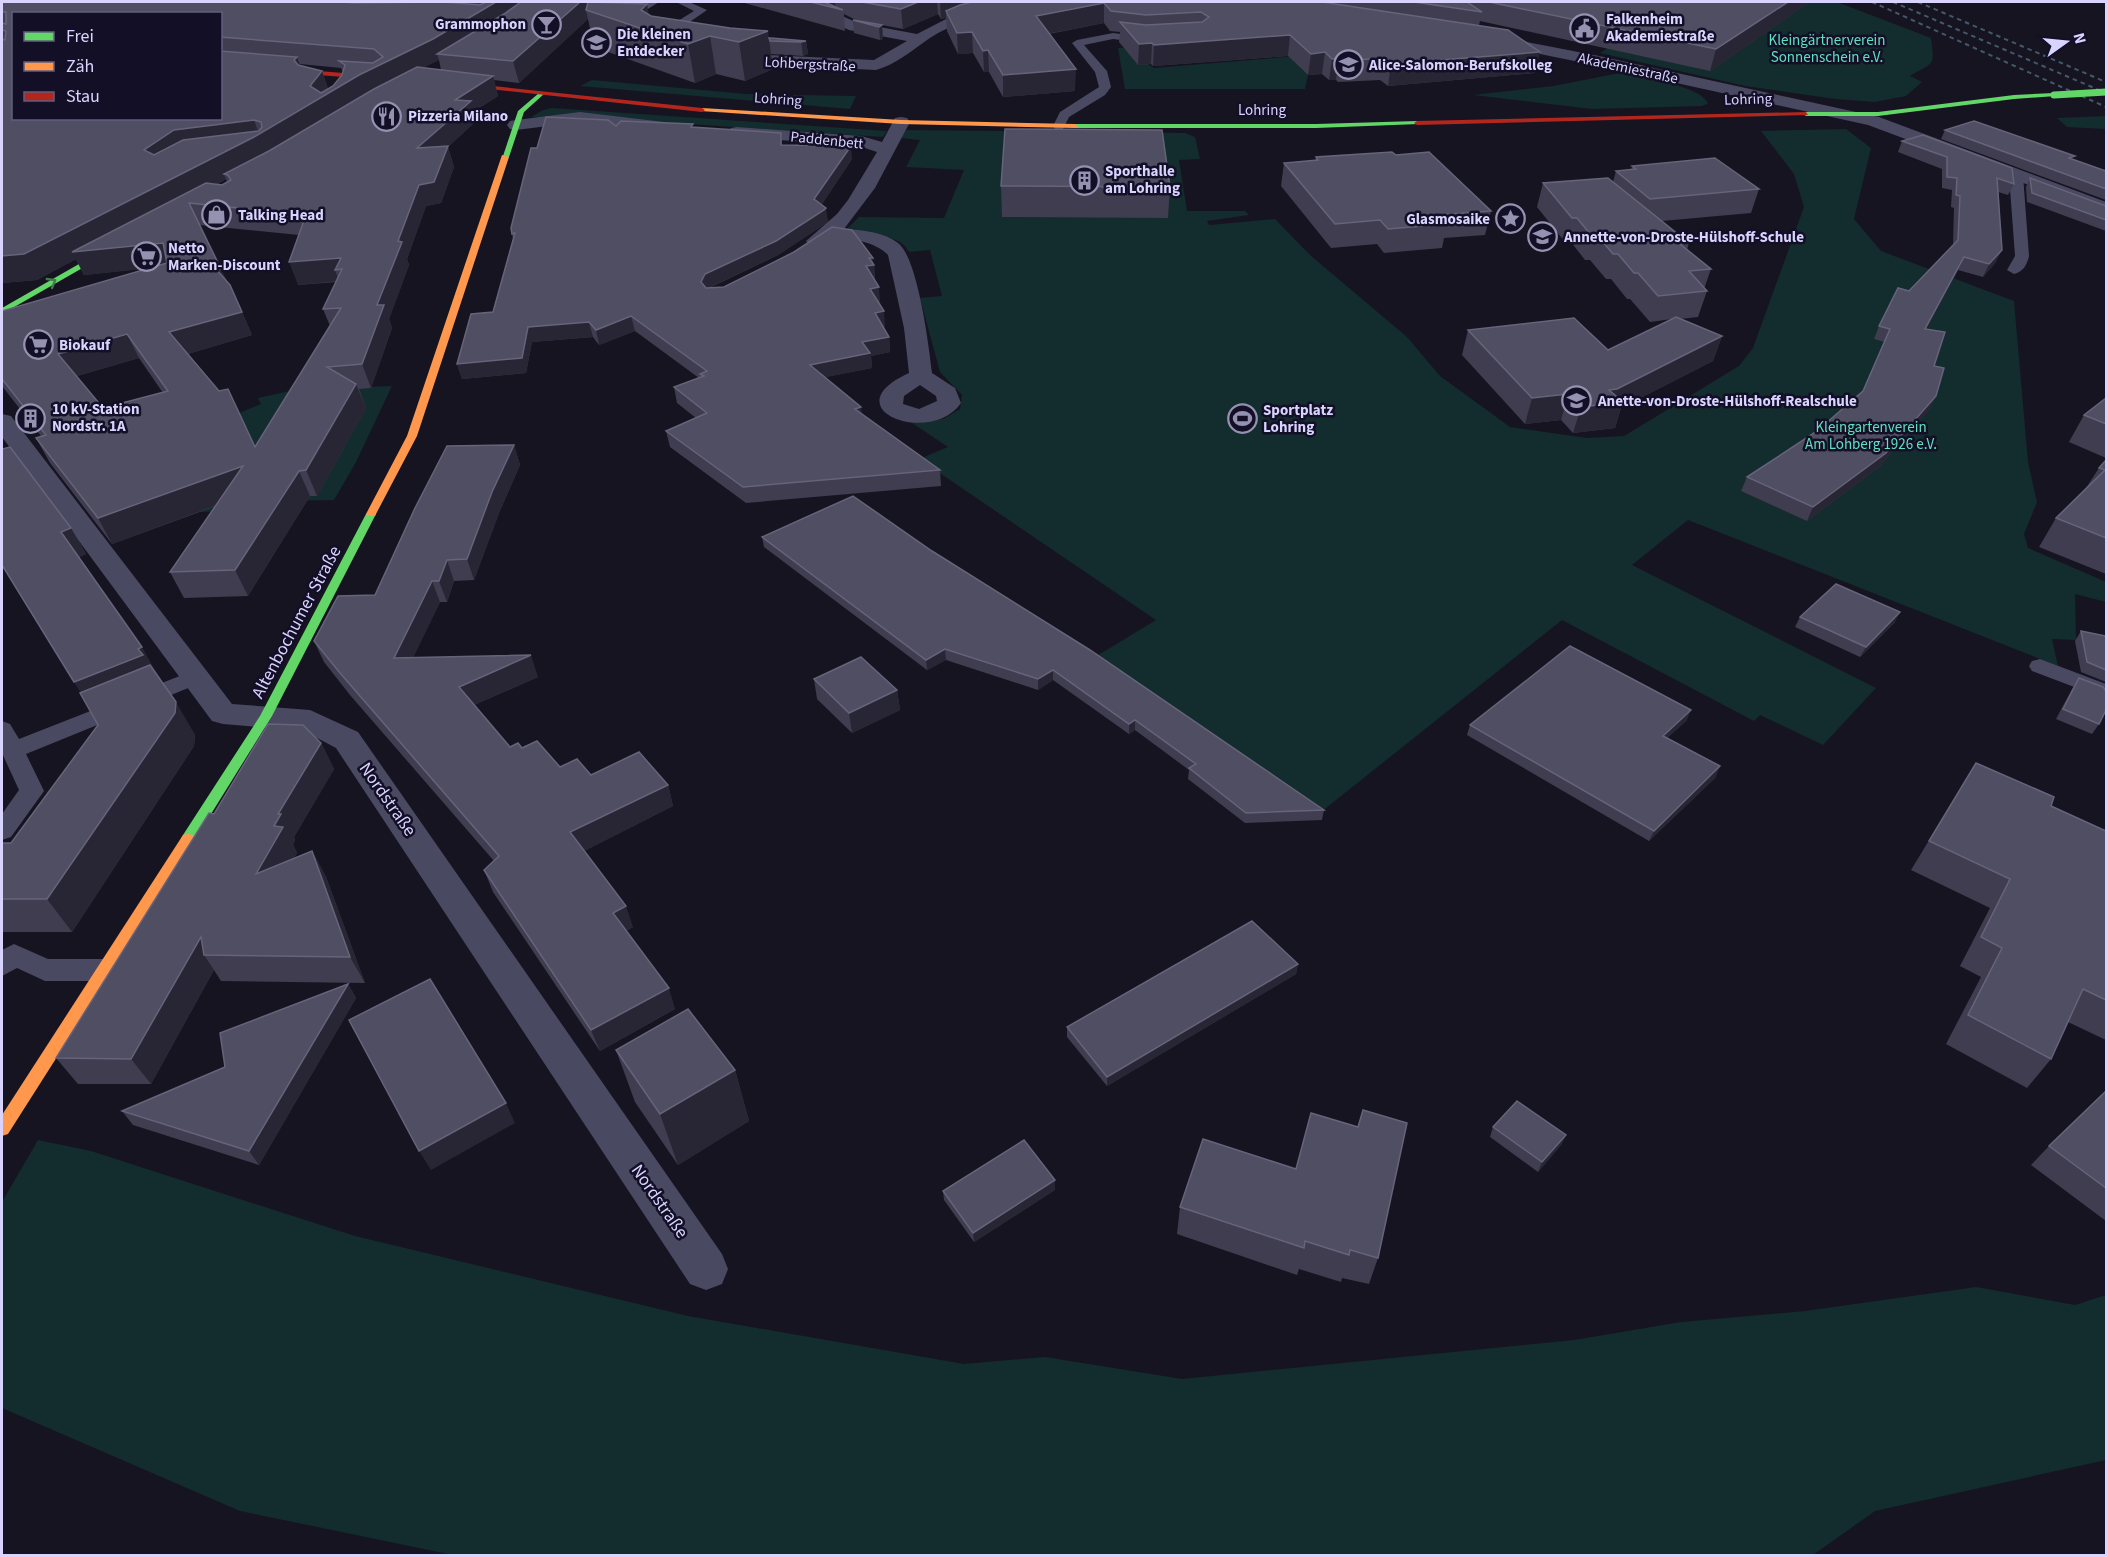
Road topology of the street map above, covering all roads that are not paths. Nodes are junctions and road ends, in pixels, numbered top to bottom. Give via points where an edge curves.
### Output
1 (654, 2) edge
2 (681, 2) edge
3 (1019, 2) edge
4 (830, 16) edge
5 (610, 28) edge
6 (1470, 37) edge
7 (919, 39) junction
8 (1167, 40) edge
9 (658, 46) joint
10 (677, 49) edge
11 (716, 56) edge
12 (222, 65) edge
13 (222, 72) edge
14 (437, 82) edge
15 (342, 88) edge
16 (361, 88) edge
17 (1721, 88) junction
18 (2106, 92) edge
19 (541, 94) junction
20 (1835, 114) junction
21 (1736, 116) junction
22 (901, 122) junction
23 (516, 125) junction
24 (1059, 126) junction
25 (682, 128) edge
26 (718, 131) edge
27 (886, 149) junction
28 (2016, 175) junction
29 (2106, 208) edge
30 (117, 231) edge
31 (831, 232) junction
32 (131, 238) edge
33 (804, 248) edge
34 (50, 268) edge
35 (2014, 270) dead end
36 (2, 311) edge
37 (921, 375) dead end
38 (2, 421) edge
39 (2040, 666) dead end
40 (195, 677) junction
41 (2106, 692) edge
42 (266, 716) junction
43 (7, 740) edge
44 (2, 831) edge
45 (2, 965) edge
46 (104, 970) junction
47 (5, 1123) edge
48 (706, 1269) dead end

1 - 5 lane
2 - 9 lane via 702,10 677,26
3 - 7 street, Lohbergstraße via 974,13
4 - 7 street via 854,27
6 - 17 street, Akademiestraße
7 - 11 street, Lohbergstraße via 883,63 866,67
8 - 24 lane via 1113,36 1077,43 1101,71 1106,87 1064,114
9 - 10 street
12 - 16 street via 387,76
13 - 15 street
14 - 19 street, Lohring
17 - 20 street, Akademiestraße
17 - 21 street
18 - 20 street, Lohring, bridge via 2014,97 1878,114
19 - 22 street, Lohring via 656,107
19 - 23 street, Altenbochumer Straße via 523,107
20 - 21 street, Lohring
20 - 28 street, Akademiestraße via 1874,121
21 - 24 street, Lohring via 1316,126
22 - 24 street, Lohring
22 - 27 street, Paddenbett
23 - 25 street via 580,117
23 - 42 street, Altenbochumer Straße via 412,436
26 - 27 street, Paddenbett via 861,141
27 - 31 street, Paddenbett via 850,213
28 - 29 street, Akademiestraße
28 - 35 lane via 2022,256
30 - 34 street
31 - 33 street, Paddenbett
31 - 37 street via 882,242 898,254
36 -> 32 street
38 - 40 street, Nordstraße
39 - 41 lane
40 - 42 street, Nordstraße via 223,714
40 - 43 lane
42 - 46 street, Altenbochumer Straße
42 - 48 street, Nordstraße via 310,721 347,740
43 - 44 lane via 32,791
45 - 46 lane via 14,955 45,970
46 - 47 street, Altenbochumer Straße

